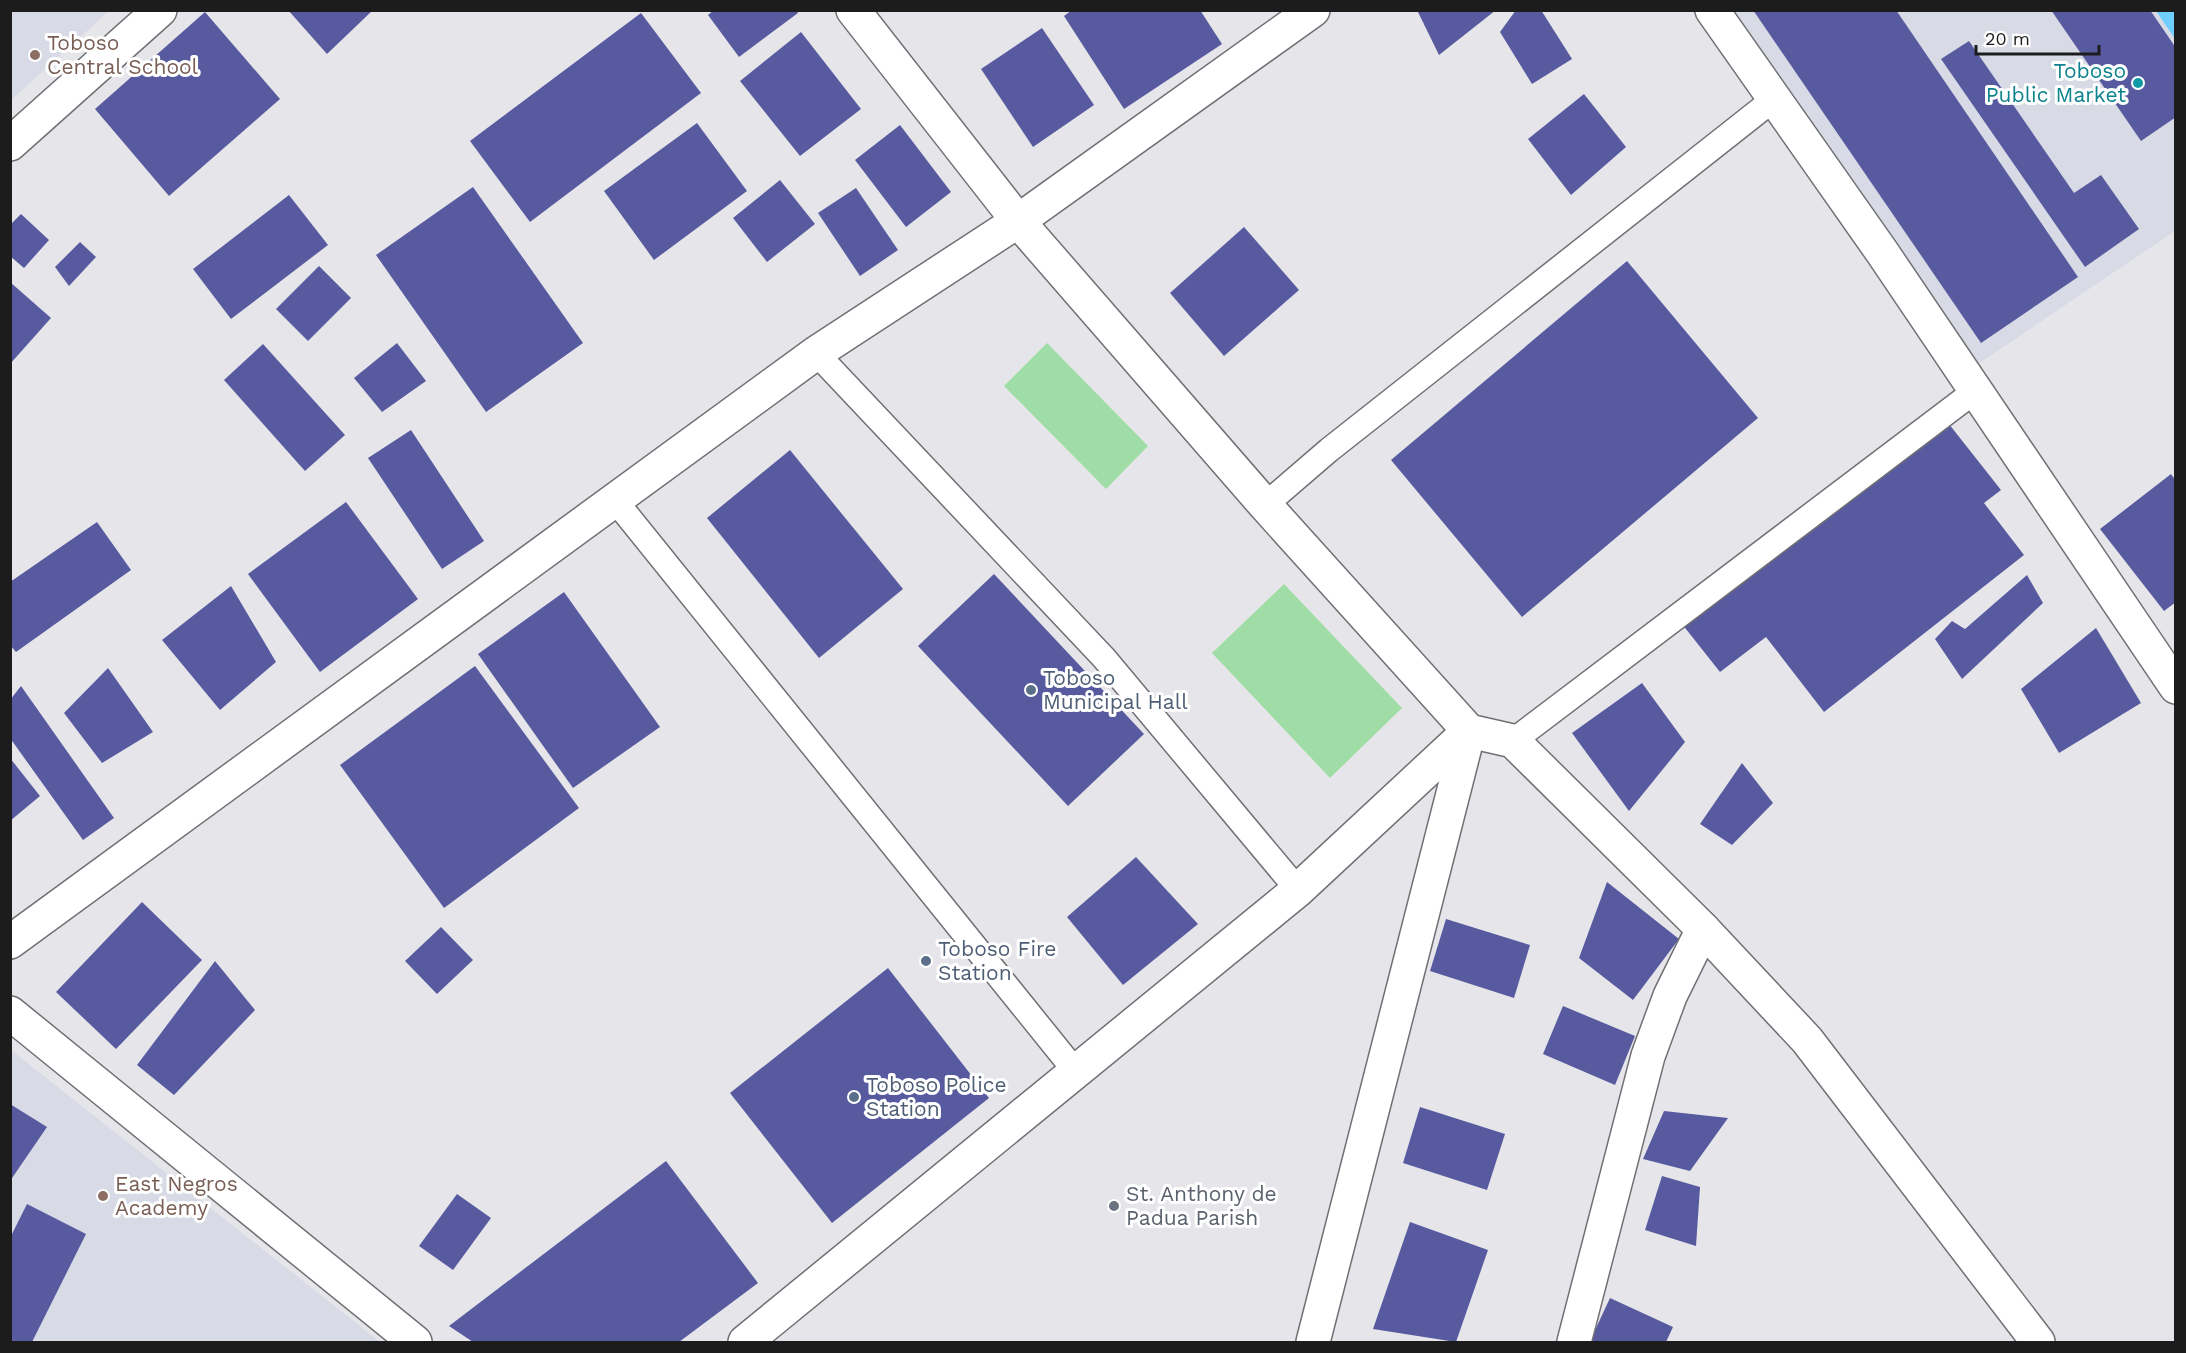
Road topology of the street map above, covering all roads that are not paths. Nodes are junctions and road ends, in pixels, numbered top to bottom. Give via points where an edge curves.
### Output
1 (160, 10) edge
2 (853, 10) edge
3 (1313, 10) edge
4 (1712, 10) edge
5 (1774, 99) junction
6 (10, 144) edge
7 (1018, 221) junction
8 (816, 353) junction
9 (1975, 391) junction
10 (614, 500) junction
11 (1265, 505) junction
12 (2175, 687) edge
13 (1469, 731) junction
14 (1513, 741) junction
15 (1298, 890) junction
16 (1703, 929) junction
17 (10, 942) edge
18 (10, 1013) edge
19 (1076, 1072) junction
20 (415, 1342) edge
21 (745, 1342) edge
22 (1313, 1342) edge
23 (1574, 1342) edge
24 (2038, 1342) edge

1 - 6 street
2 - 7 street
3 - 7 street
4 - 5 street
5 - 9 street
5 - 11 lane via 1329,450
7 - 8 street
7 - 11 street
8 - 10 street
8 - 15 lane via 1104,658
9 - 12 street
9 - 14 lane
10 - 17 street
10 - 19 lane
11 - 13 street
13 - 14 street
13 - 15 street
13 - 22 street
14 - 16 street
15 - 19 street
16 - 23 street via 1670,996 1648,1056
16 - 24 street via 1808,1040
18 - 20 street
19 - 21 street

